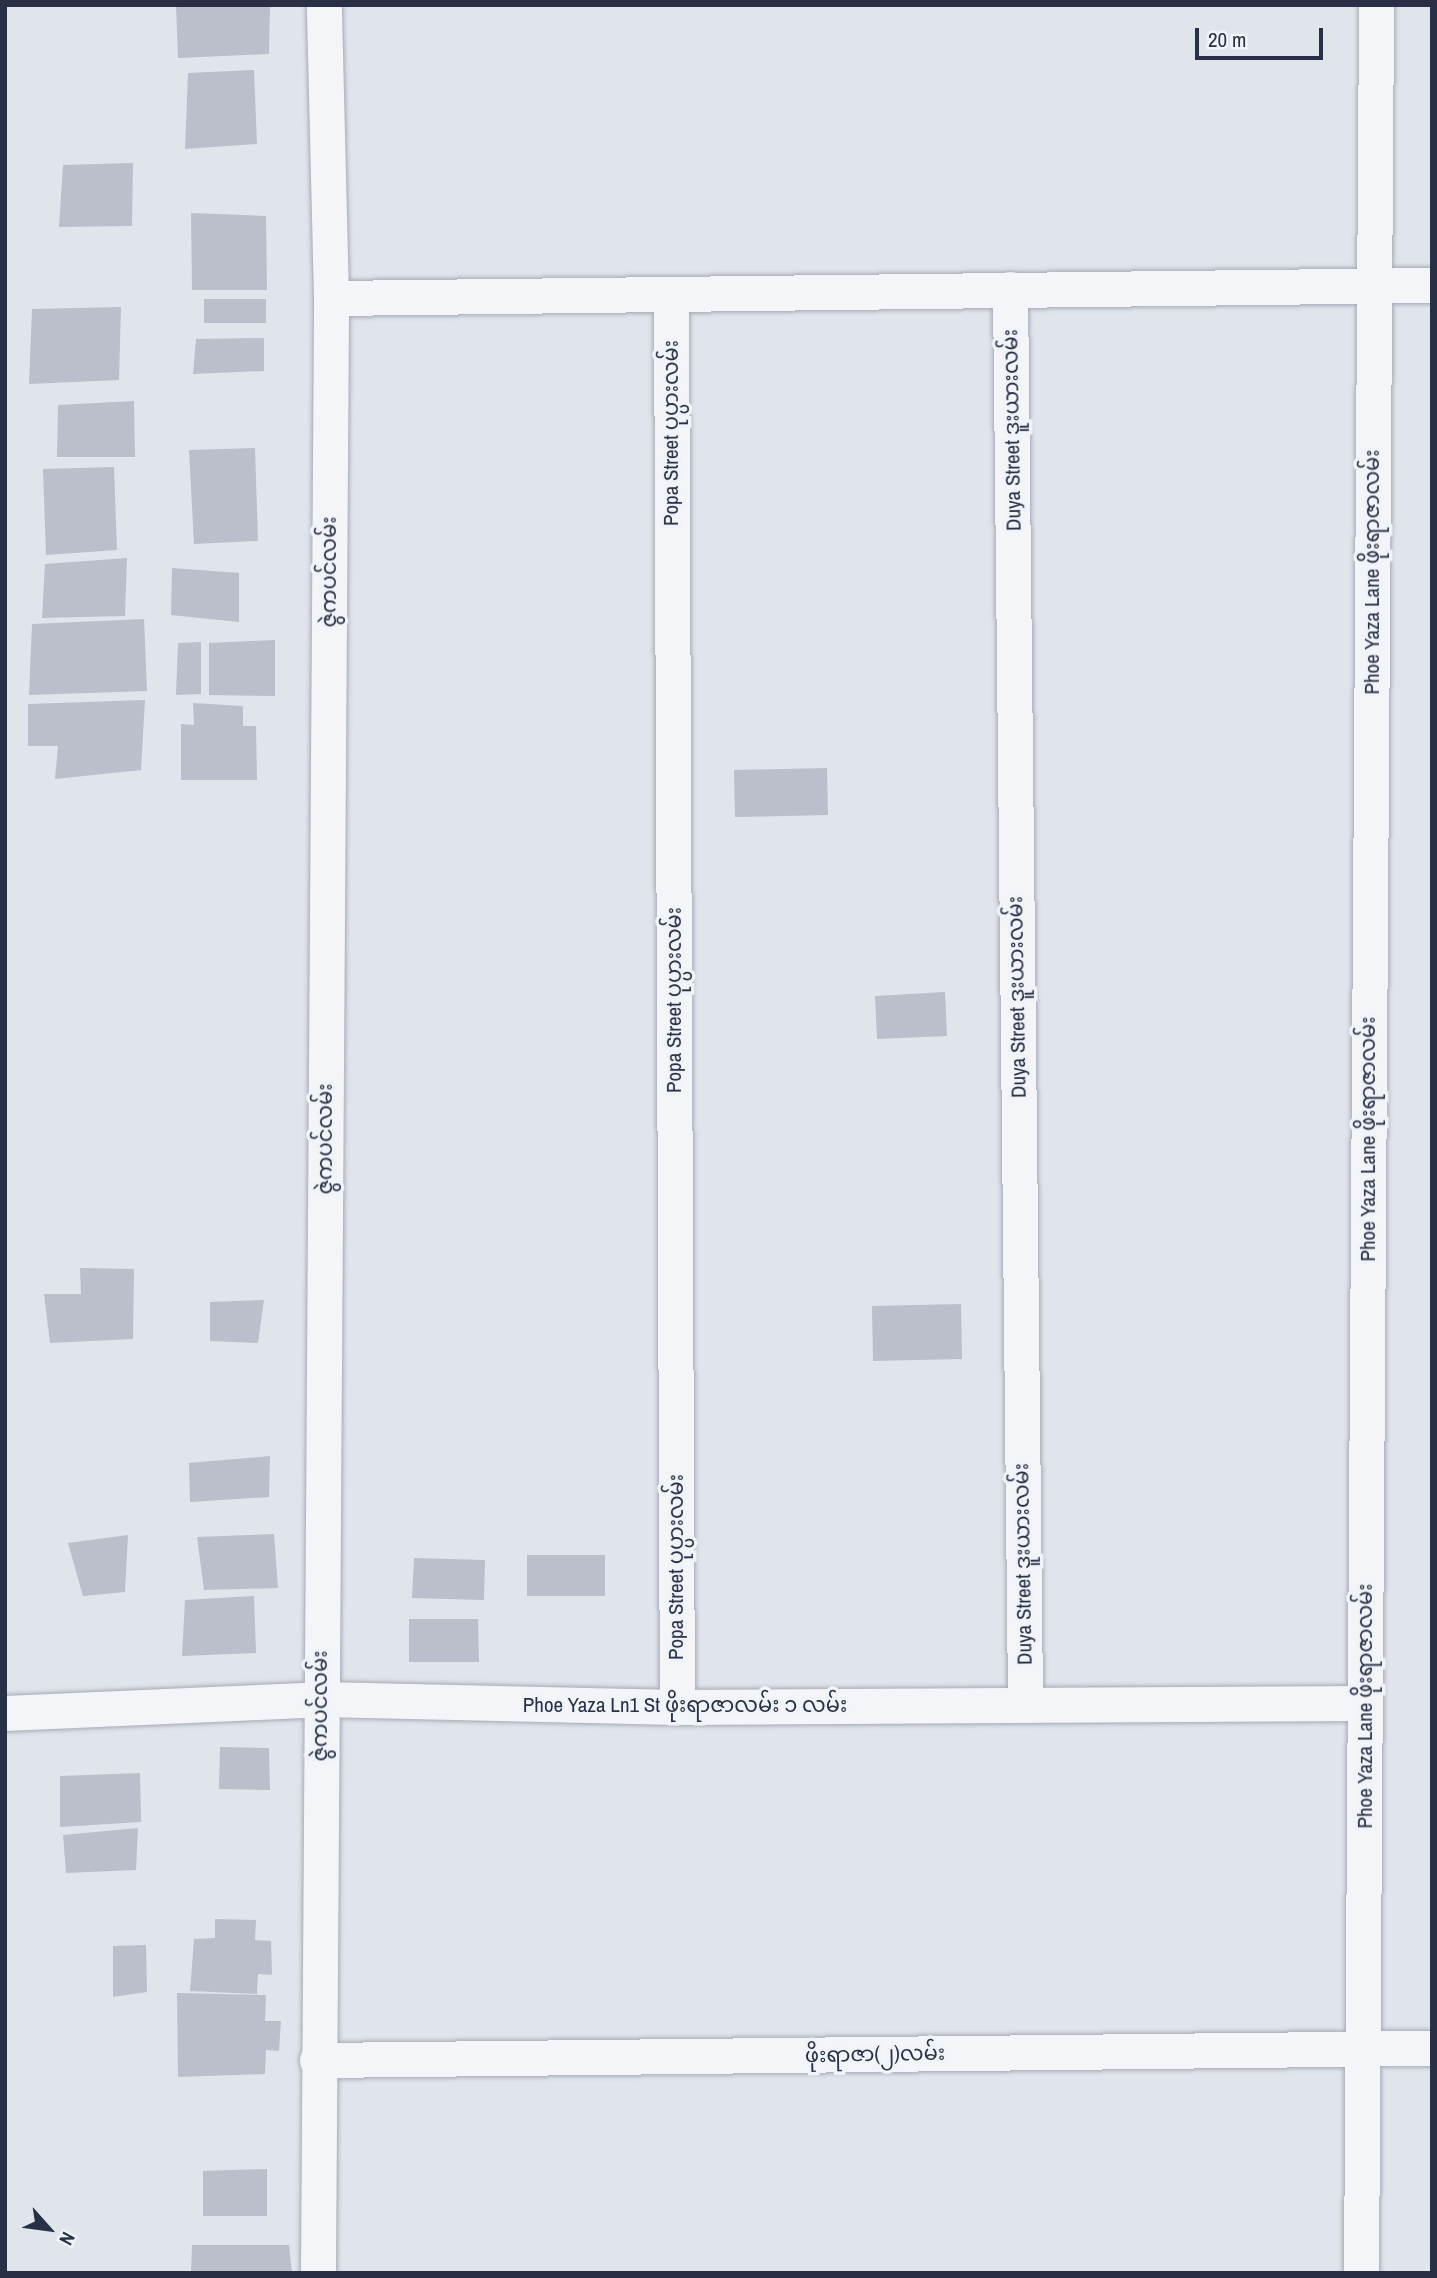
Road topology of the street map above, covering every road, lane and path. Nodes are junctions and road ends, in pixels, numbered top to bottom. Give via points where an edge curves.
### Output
1 (324, 5) edge
2 (1376, 5) edge
3 (1432, 285) edge
4 (1373, 286) junction
5 (1010, 289) junction
6 (671, 293) junction
7 (331, 298) junction
8 (320, 1699) junction
9 (1365, 1703) junction
10 (1024, 1705) junction
11 (677, 1707) junction
12 (5, 1713) edge
13 (1432, 2048) edge
14 (1362, 2049) junction
15 (317, 2060) junction
16 (318, 2273) edge
17 (1361, 2273) edge

1 - 7 street, ဇွဲကပင်လမ်း
2 - 4 street, Phoe Yaza Lane ဖိုးရာဇာလမ်း
3 - 4 street
4 - 5 street
4 - 9 street, Phoe Yaza Lane ဖိုးရာဇာလမ်း
5 - 6 street
5 - 10 street, Duya Street ဒူးယားလမ်း
6 - 7 street
6 - 11 street, Popa Street ပုပ္ပားလမ်း
7 - 8 street, ဇွဲကပင်လမ်း
8 - 11 street, Phoe Yaza Ln1 St ဖိုးရာဇာလမ်း ၁ လမ်း
8 - 12 street, Phoe Yaza Ln1 St ဖိုးရာဇာလမ်း ၁ လမ်း
8 - 15 street, ဇွဲကပင်လမ်း
9 - 10 street, Phoe Yaza Ln1 St ဖိုးရာဇာလမ်း ၁ လမ်း
9 - 14 street, Phoe Yaza Lane ဖိုးရာဇာလမ်း
10 - 11 street, Phoe Yaza Ln1 St ဖိုးရာဇာလမ်း ၁ လမ်း
13 - 14 street, ဖိုးရာဇာ(၂)လမ်း
14 - 15 street, ဖိုးရာဇာ(၂)လမ်း
14 - 17 street, Phoe Yaza Lane ဖိုးရာဇာလမ်း
15 - 16 street, ဇွဲကပင်လမ်း

